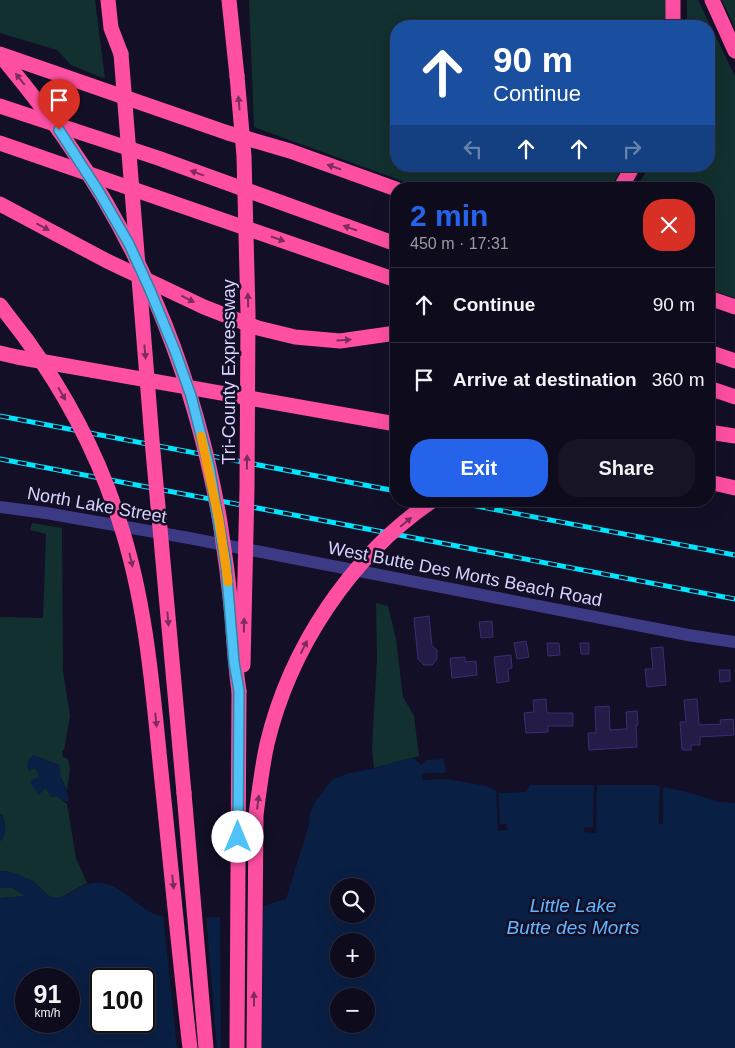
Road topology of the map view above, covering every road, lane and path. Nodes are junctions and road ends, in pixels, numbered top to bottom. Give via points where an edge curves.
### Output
1 (108, 0) edge
2 (118, 0) edge
3 (229, 0) edge
4 (673, 0) edge
5 (712, 0) edge
6 (673, 20) edge
7 (735, 51) edge
8 (0, 54) edge
9 (121, 54) junction
10 (0, 106) edge
11 (0, 143) edge
12 (390, 187) edge
13 (0, 204) edge
14 (390, 242) edge
15 (390, 278) edge
16 (715, 300) edge
17 (0, 305) edge
18 (735, 307) edge
19 (390, 334) edge
20 (0, 353) edge
21 (715, 354) edge
22 (735, 362) edge
23 (715, 390) edge
24 (735, 397) edge
25 (390, 423) edge
26 (715, 433) edge
27 (735, 436) edge
28 (715, 483) edge
29 (735, 488) edge
30 (0, 507) edge
31 (425, 507) edge
32 (189, 538) joint
33 (735, 642) edge
34 (239, 691) junction
35 (190, 1048) edge
36 (206, 1048) edge
37 (237, 1048) edge
38 (254, 1048) edge

1 - 9 highway via 111,28
2 - 9 highway
34 -> 3 highway, Tri-County Expressway, bridge via 244,657 248,313 244,156
4 - 6 highway
5 - 7 highway
12 -> 8 highway
34 -> 8 highway, bridge via 226,565 209,466 191,396 175,351 129,244 99,192 37,99
9 -> 36 highway, bridge
14 -> 10 highway via 158,158
11 -> 15 highway
13 -> 19 highway via 204,307 258,328 295,337 340,341
16 - 18 highway
17 -> 35 highway, bridge via 54,379 87,440 119,519 130,556 152,685
20 - 25 highway
21 - 22 highway
23 - 24 highway
26 - 27 highway
28 - 29 highway
30 - 32 street, North Lake Street
38 -> 31 highway, bridge via 256,815 260,780 280,701 307,640 352,575 374,550
32 - 33 street, West Butte Des Morts Beach Road via 679,634
34 - 37 highway, Tri-County Expressway

